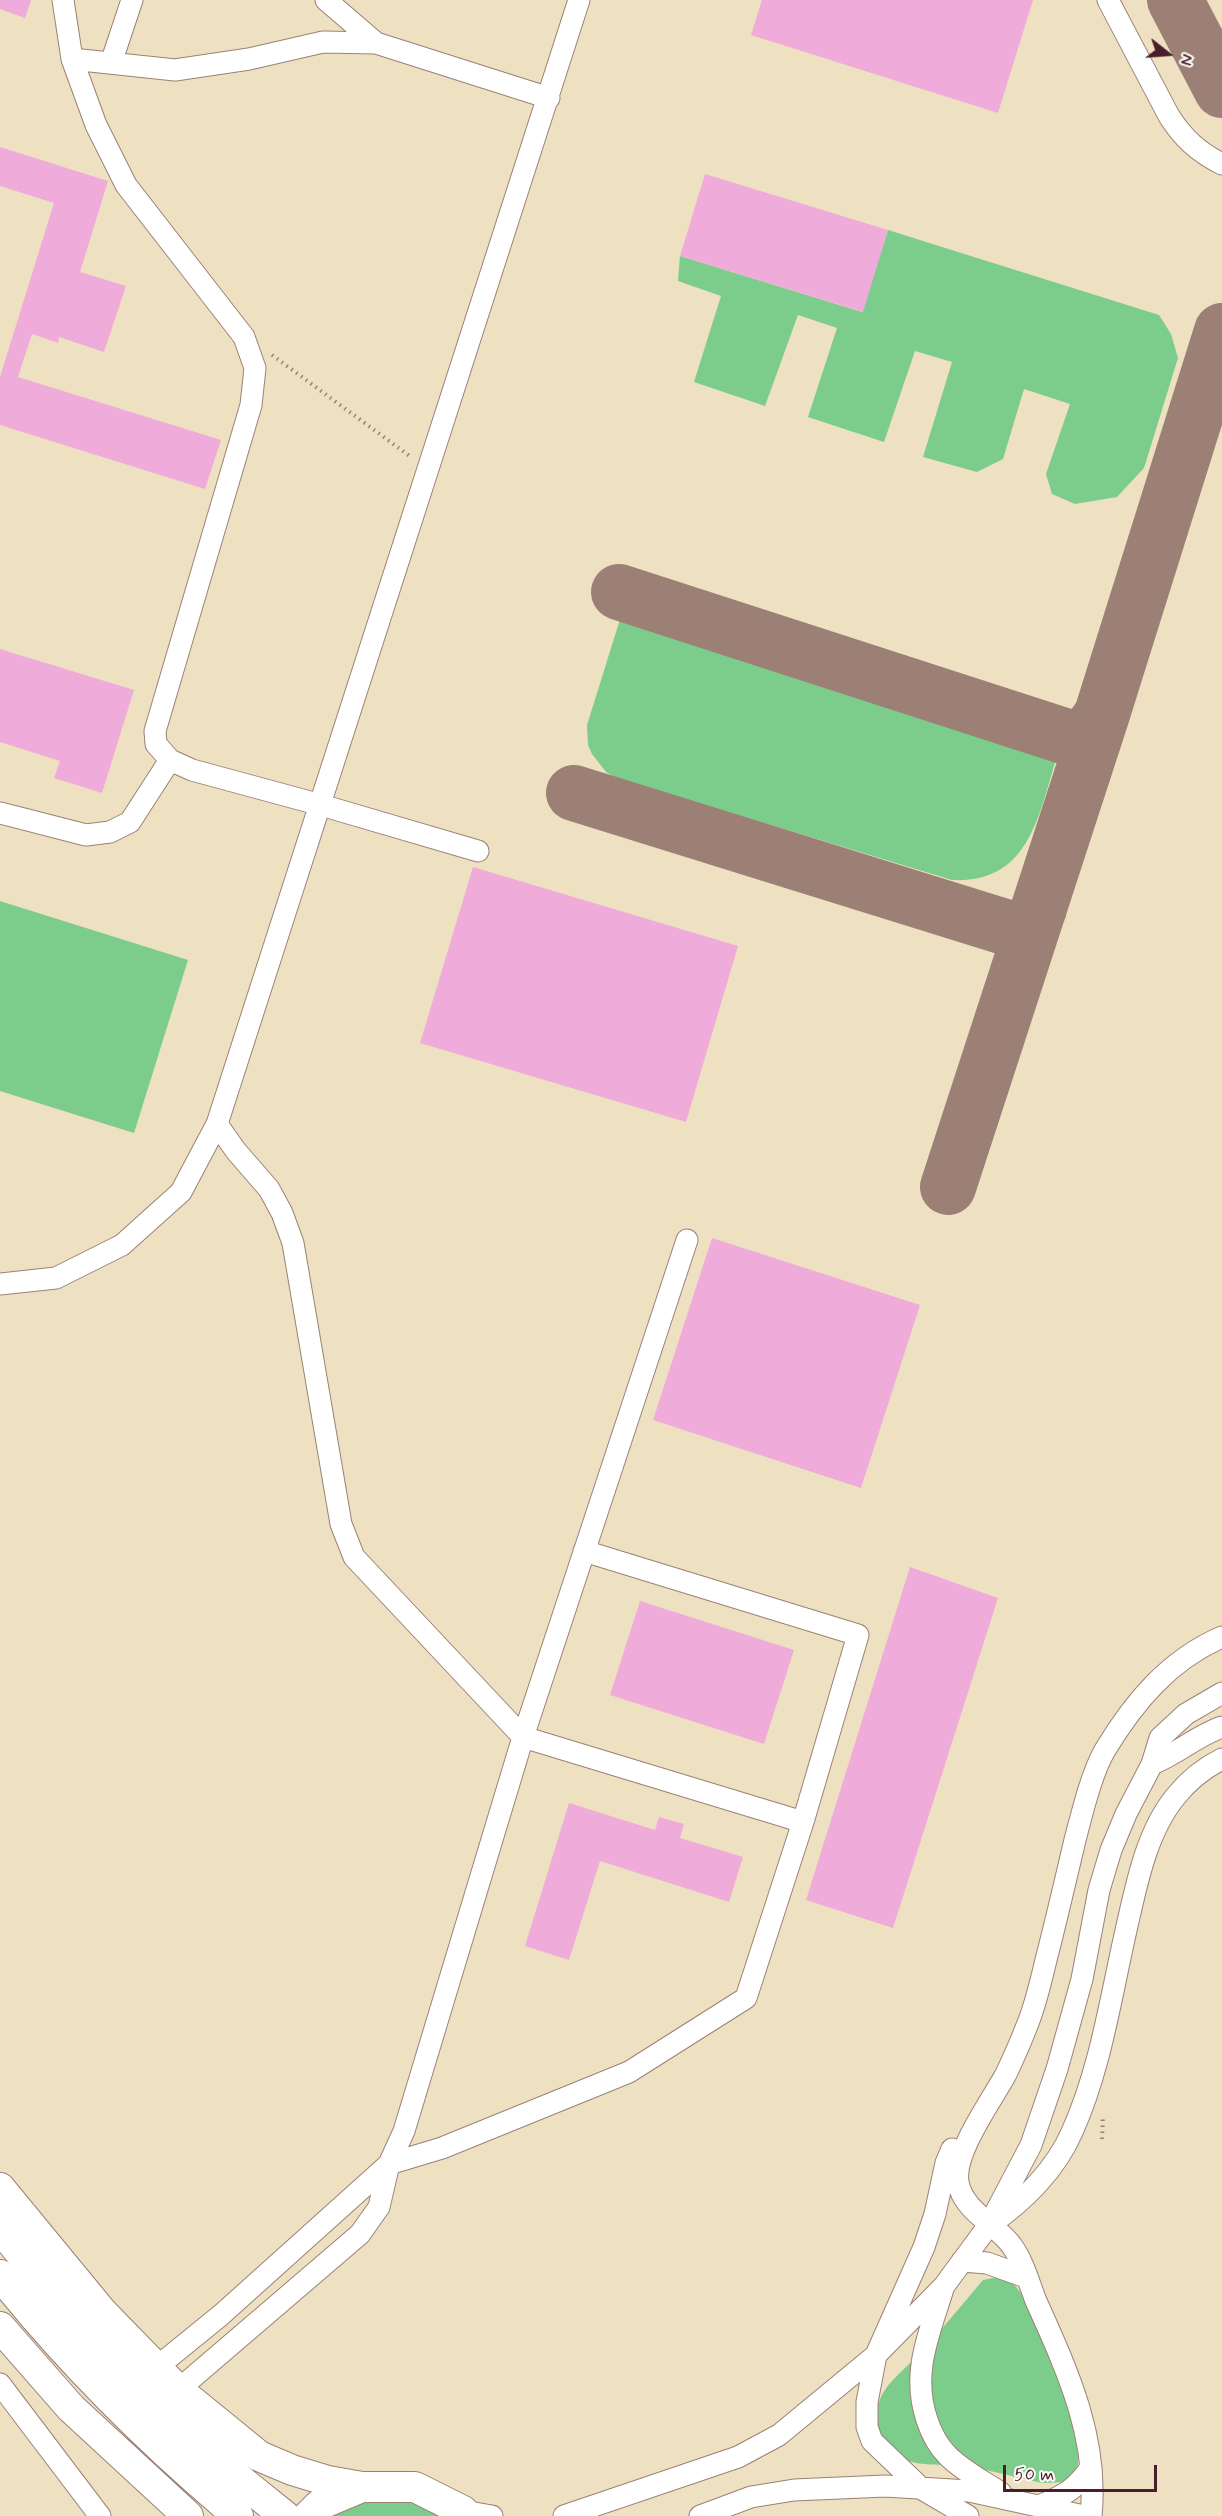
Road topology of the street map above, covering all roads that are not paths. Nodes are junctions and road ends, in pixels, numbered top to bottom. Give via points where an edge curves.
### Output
1 (63, 0) edge
2 (132, 0) edge
3 (326, 0) edge
4 (579, 0) edge
5 (1108, 0) edge
6 (376, 43) junction
7 (72, 59) junction
8 (111, 63) junction
9 (549, 98) junction
10 (1222, 164) edge
11 (170, 760) junction
12 (321, 805) junction
13 (0, 813) edge
14 (478, 851) dead end
15 (217, 1124) junction
16 (687, 1240) dead end
17 (0, 1284) edge
18 (584, 1551) junction
19 (1222, 1638) edge
20 (1222, 1693) edge
21 (1222, 1726) edge
22 (523, 1737) junction
23 (1222, 1759) edge
24 (1152, 1764) junction
25 (803, 1822) junction
26 (971, 2132) junction
27 (389, 2164) junction
28 (0, 2188) edge
29 (989, 2225) junction
30 (0, 2227) edge
31 (962, 2261) junction
32 (0, 2275) edge
33 (1026, 2277) junction
34 (944, 2286) junction
35 (0, 2327) edge
36 (876, 2355) junction
37 (157, 2367) junction
38 (0, 2384) edge
39 (178, 2390) junction
40 (1091, 2467) junction
41 (362, 2487) junction
42 (922, 2488) junction
43 (1015, 2501) junction
44 (1041, 2505) junction
45 (248, 2506) edge
46 (466, 2513) edge
47 (100, 2516) edge
48 (188, 2516) edge
49 (285, 2516) edge
50 (308, 2516) edge
51 (492, 2516) edge
52 (564, 2516) edge
53 (700, 2516) edge
54 (968, 2516) edge
55 (1083, 2516) edge
56 (1091, 2516) edge

1 - 7 street
2 - 8 street
3 - 6 street
4 - 9 street
5 - 10 street via 1180,133
6 - 8 street via 323,42 175,70
6 - 9 street
7 - 8 street
7 - 11 street via 96,125 126,185 244,337 255,369 251,405 155,730 156,744
9 - 12 street via 426,469
11 - 12 street via 192,770
11 - 13 street via 130,822 111,832 86,835
12 - 14 street
12 - 15 street
15 - 17 street via 182,1192 122,1245 56,1278
15 - 22 street via 269,1189 293,1243 341,1524 354,1557
16 - 18 street
18 - 22 street
18 - 25 street via 858,1635
19 - 26 street via 1172,1667 1140,1697 1104,1752 1082,1811 1027,2026
20 - 24 street via 1186,1714 1160,1738
21 - 24 street
22 - 25 street
22 - 27 street via 404,2131
23 - 29 street via 1190,1781 1156,1829 1132,1902 1092,2077 1071,2134 1015,2207
24 - 29 street via 1111,1850 1058,2069 1031,2145
25 - 27 street via 746,1998 629,2072 442,2148
26 - 29 street via 958,2182 961,2193
26 - 36 street via 950,2151 924,2247
27 - 37 street via 221,2315
27 - 39 street via 379,2207 360,2235
28 - 37 highway via 102,2312
29 - 31 street
29 - 33 street via 1012,2245
30 - 45 highway via 40,2280 143,2393 208,2454
31 - 33 street via 987,2263
31 - 34 street
32 - 45 highway via 127,2418 185,2472
33 - 40 street via 1063,2359 1082,2418
34 - 36 street
34 - 43 street via 920,2367 921,2402 931,2432 946,2454
35 - 48 highway via 70,2408
36 - 42 street via 867,2402 867,2427 872,2441
36 - 52 street via 779,2434 738,2457
37 - 39 highway
38 - 47 street
39 - 41 highway via 259,2456 328,2481
40 - 44 street via 1079,2486
40 - 56 street
41 - 46 highway via 415,2487
41 - 50 highway via 320,2505
42 - 43 street
42 - 53 street via 794,2490 752,2497
42 - 54 street
43 - 44 street
44 - 55 street
45 - 49 highway
46 - 51 street

